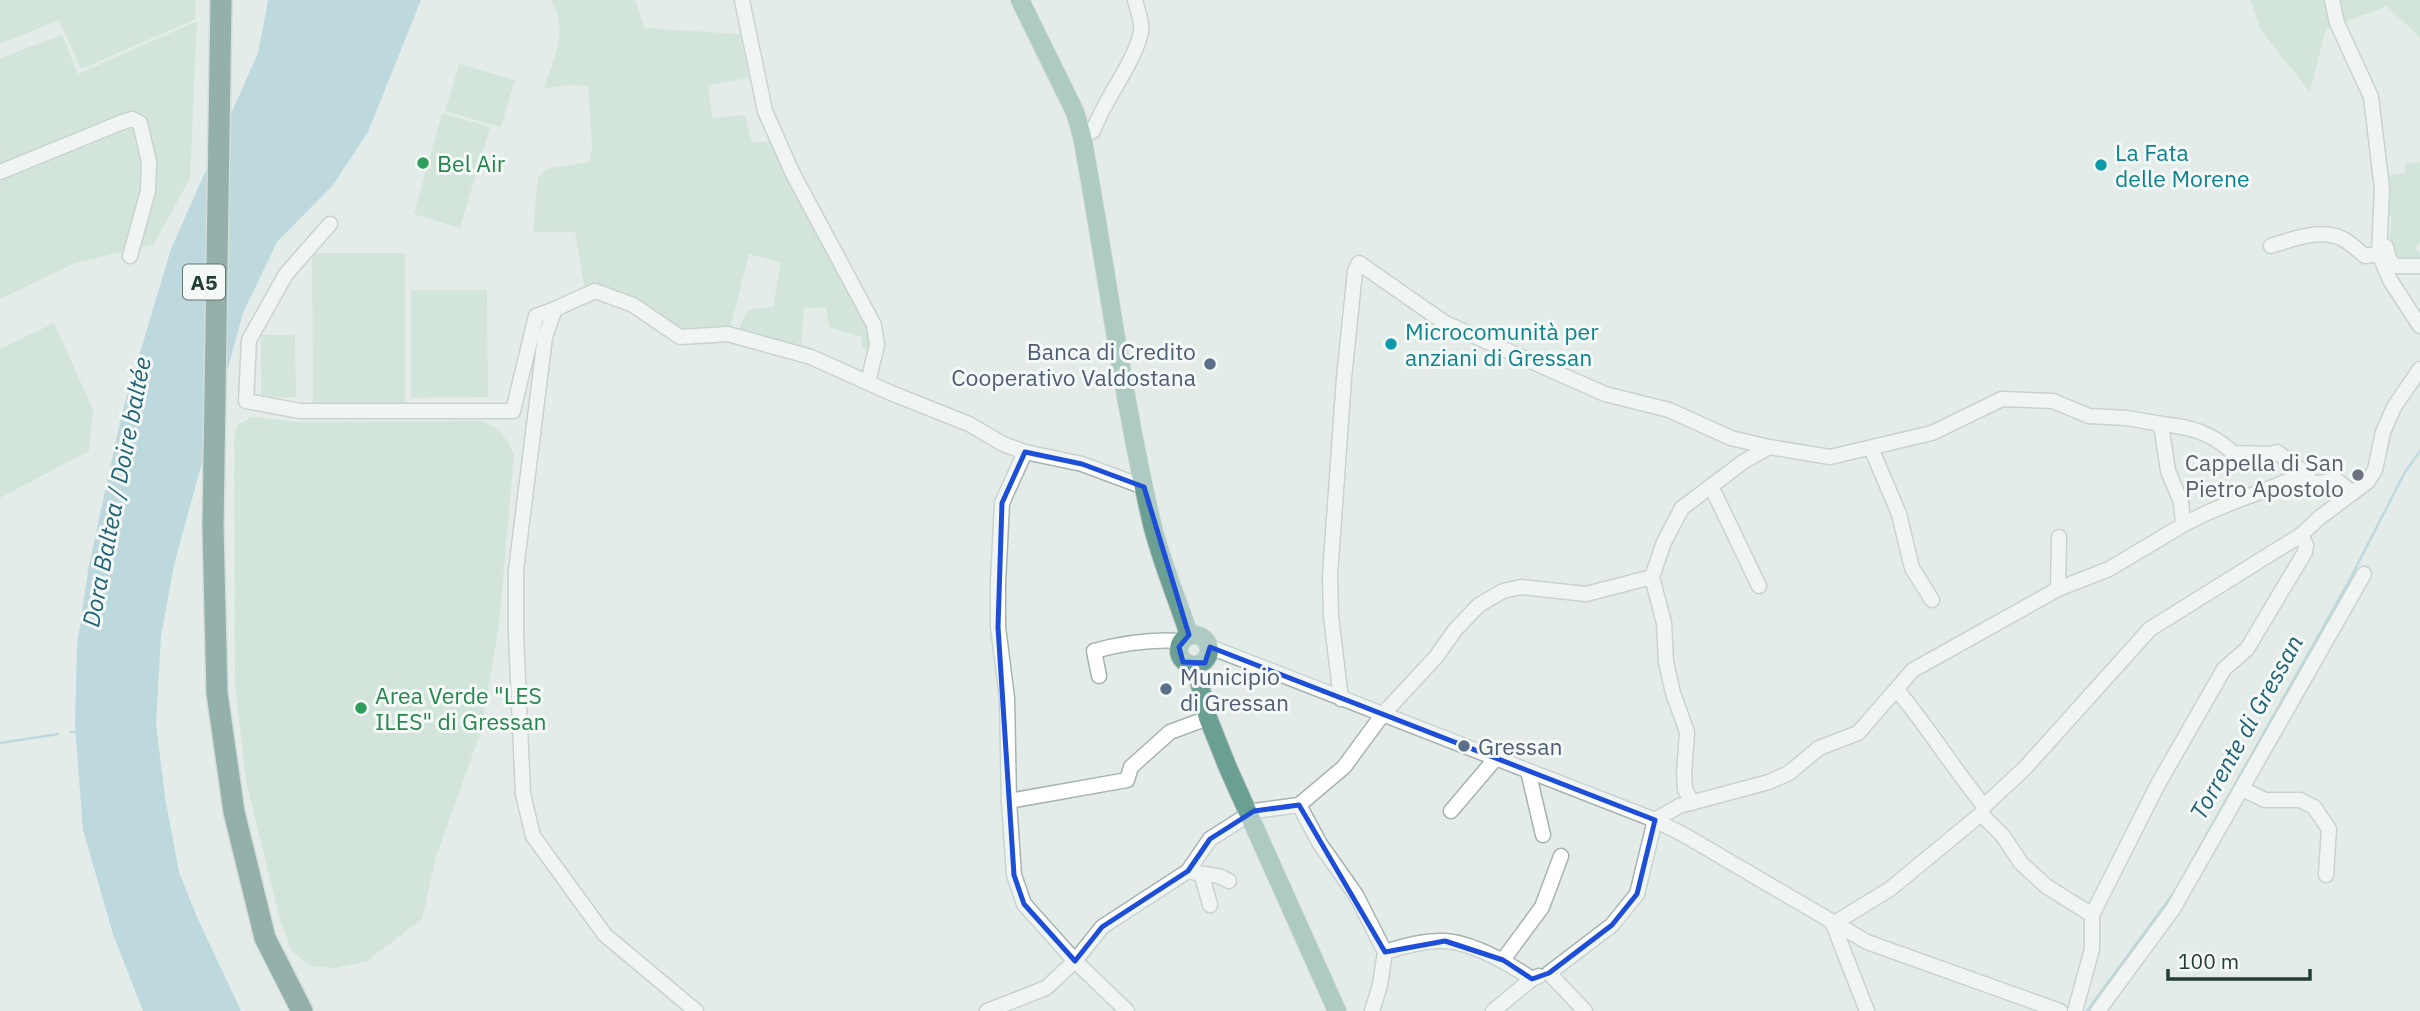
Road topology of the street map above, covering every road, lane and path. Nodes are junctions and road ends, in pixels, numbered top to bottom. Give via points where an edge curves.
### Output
1 (209, 0) edge
2 (221, 0) edge
3 (742, 0) edge
4 (1020, 0) edge
5 (1135, 0) edge
6 (2332, 0) edge
7 (1082, 136) junction
8 (0, 172) edge
9 (2382, 222) junction
10 (330, 224) dead end
11 (2271, 246) dead end
12 (2379, 254) junction
13 (130, 256) dead end
14 (2420, 266) edge
15 (555, 309) junction
16 (2418, 318) edge
17 (2420, 369) edge
18 (868, 382) junction
19 (2161, 424) junction
20 (1769, 447) junction
21 (1871, 448) junction
22 (1025, 452) junction
23 (2305, 473) junction
24 (1711, 486) junction
25 (1144, 487) junction
26 (2353, 493) junction
27 (2183, 525) junction
28 (2301, 535) junction
29 (2059, 537) dead end
30 (2364, 574) dead end
31 (1652, 577) junction
32 (1759, 586) dead end
33 (2058, 589) junction
34 (1932, 600) dead end
35 (1185, 638) junction
36 (1210, 647) junction
37 (1195, 665) junction
38 (1099, 676) dead end
39 (1897, 690) junction
40 (1341, 699) junction
41 (1383, 714) junction
42 (1208, 718) junction
43 (1496, 758) junction
44 (1528, 771) junction
45 (2242, 789) junction
46 (1009, 800) junction
47 (1692, 803) junction
48 (1299, 805) junction
49 (1982, 810) junction
50 (1451, 811) dead end
51 (1249, 815) junction
52 (1655, 820) junction
53 (1544, 835) dead end
54 (1561, 856) dead end
55 (1195, 873) junction
56 (2326, 875) dead end
57 (1229, 881) dead end
58 (1210, 905) dead end
59 (2092, 915) junction
60 (1833, 924) junction
61 (1385, 952) junction
62 (1503, 960) junction
63 (1075, 961) junction
64 (1549, 973) junction
65 (1532, 979) junction
66 (288, 1011) edge
67 (302, 1011) edge
68 (696, 1011) edge
69 (987, 1011) edge
70 (1127, 1011) edge
71 (1337, 1011) edge
72 (1372, 1011) edge
73 (1493, 1011) edge
74 (1586, 1011) edge
75 (1867, 1011) edge
76 (2060, 1011) edge
77 (2075, 1011) edge
78 (2098, 1011) edge

1 - 66 highway, A5 via 200,564 205,692 212,757 236,876 256,943
2 - 67 highway, A5 via 213,528 217,693 234,812 265,938
3 - 18 street via 765,111 793,174 874,325 877,345
4 - 7 main road via 1075,112
5 - 7 street via 1142,30 1093,131
6 - 9 street via 2337,23 2371,97
7 - 25 main road
8 - 13 street via 120,123 132,119 140,123 149,162 148,191
9 - 12 street
9 - 14 street via 2389,226 2386,247 2391,263
10 - 15 street via 286,274 249,340 246,401 300,411 513,411 536,316
11 - 12 street via 2309,235 2342,238 2365,256
12 - 16 street via 2390,279
15 - 18 street via 595,291 632,305 680,337 728,334 811,357
15 - 68 street via 545,337 516,570 523,794 533,836 605,934
17 - 26 street via 2394,407 2375,470
18 - 22 street
19 - 21 street via 2089,416 2053,401 2002,400 1932,433
19 - 23 street via 2204,432 2233,453 2277,452
19 - 27 street
20 - 21 street via 1830,457
20 - 24 street
20 - 40 street via 1731,438 1670,410 1605,394 1445,323 1359,263 1344,378 1330,575
21 - 34 street via 1899,514 1912,568
22 - 25 street via 1082,464
22 - 46 street via 1002,503 998,583
23 - 26 street via 2313,484 2336,480
23 - 27 street
24 - 31 street via 1682,508
24 - 32 street
25 - 35 main road
26 - 28 street
27 - 33 street via 2109,569
28 - 49 street via 2150,629
28 - 59 street via 2305,552 2247,649 2224,669 2157,786
29 - 33 street
30 - 45 street
31 - 41 street via 1586,594 1521,587 1503,591 1479,605
31 - 47 street via 1664,623 1668,672 1687,732 1685,789
33 - 39 street via 1913,670
35 - 36 main road via 1203,637
35 - 37 main road via 1179,649 1182,659
35 - 38 street via 1094,651
36 - 37 main road via 1206,659
36 - 40 street
37 - 42 main road
39 - 47 street via 1858,733 1819,748 1789,773
39 - 49 street
40 - 41 street
41 - 43 street
41 - 48 street via 1344,767
42 - 46 street via 1170,732 1131,768 1127,780
42 - 51 main road
43 - 44 street
43 - 50 street
44 - 52 street
44 - 53 street
45 - 56 street via 2265,800 2300,800 2314,807 2329,829
45 - 78 street via 2173,909
46 - 63 street via 1014,875 1024,904
47 - 52 street
48 - 51 street
48 - 61 street via 1356,895
49 - 59 street via 2021,863 2046,886
49 - 60 street via 1890,890
51 - 55 street via 1210,839
51 - 71 main road
52 - 60 street
52 - 64 street via 1637,894 1612,925
54 - 62 street via 1542,907
55 - 57 street via 1219,874
55 - 58 street
55 - 63 street via 1102,928
59 - 77 street via 2092,949
60 - 75 street
60 - 76 street via 1867,942
61 - 62 street via 1409,944 1446,941
61 - 72 street
62 - 65 street
63 - 69 street via 1046,988
63 - 70 street
64 - 65 street
64 - 74 street
65 - 73 street

